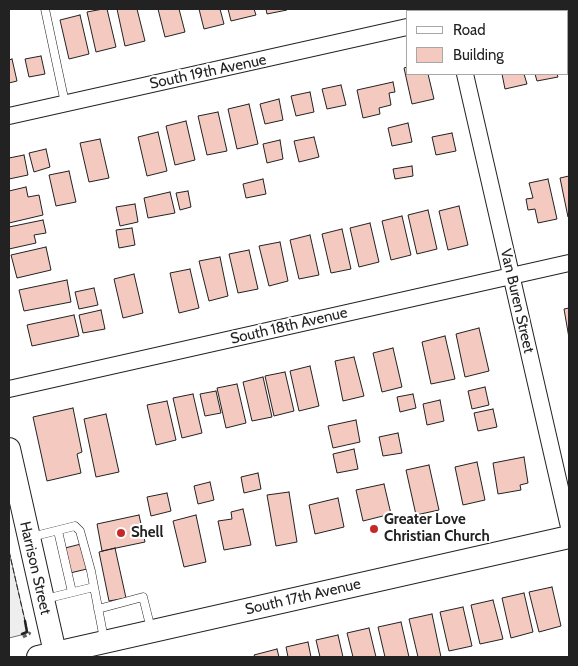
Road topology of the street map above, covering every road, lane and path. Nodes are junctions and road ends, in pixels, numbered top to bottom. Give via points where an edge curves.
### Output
1 (45, 9) edge
2 (406, 27) edge
3 (465, 75) edge
4 (65, 103) junction
5 (9, 116) edge
6 (569, 263) edge
7 (511, 276) junction
8 (9, 389) edge
9 (9, 449) edge
10 (569, 528) edge
11 (58, 531) junction
12 (29, 537) junction
13 (569, 537) edge
14 (94, 587) junction
15 (72, 592) junction
16 (43, 600) junction
17 (98, 609) junction
18 (151, 632) junction
19 (105, 642) junction
20 (50, 656) edge

1 - 4 lane
2 - 4 street, South 19th Avenue
3 - 7 street, Van Buren Street
4 - 5 street, South 19th Avenue
6 - 7 street, South 18th Avenue
7 - 8 street, South 18th Avenue
7 - 10 street, Van Buren Street
9 - 12 street, Harrison Street
11 - 12 lane
11 - 14 lane via 76,526 80,531
11 - 15 lane
12 - 16 street, Harrison Street
13 - 18 street, South 17th Avenue
14 - 15 lane
14 - 17 lane
15 - 16 lane
16 - 20 street, Harrison Street
17 - 18 lane via 143,597
17 - 19 lane
18 - 19 street, South 17th Avenue
19 - 20 street, South 17th Avenue

